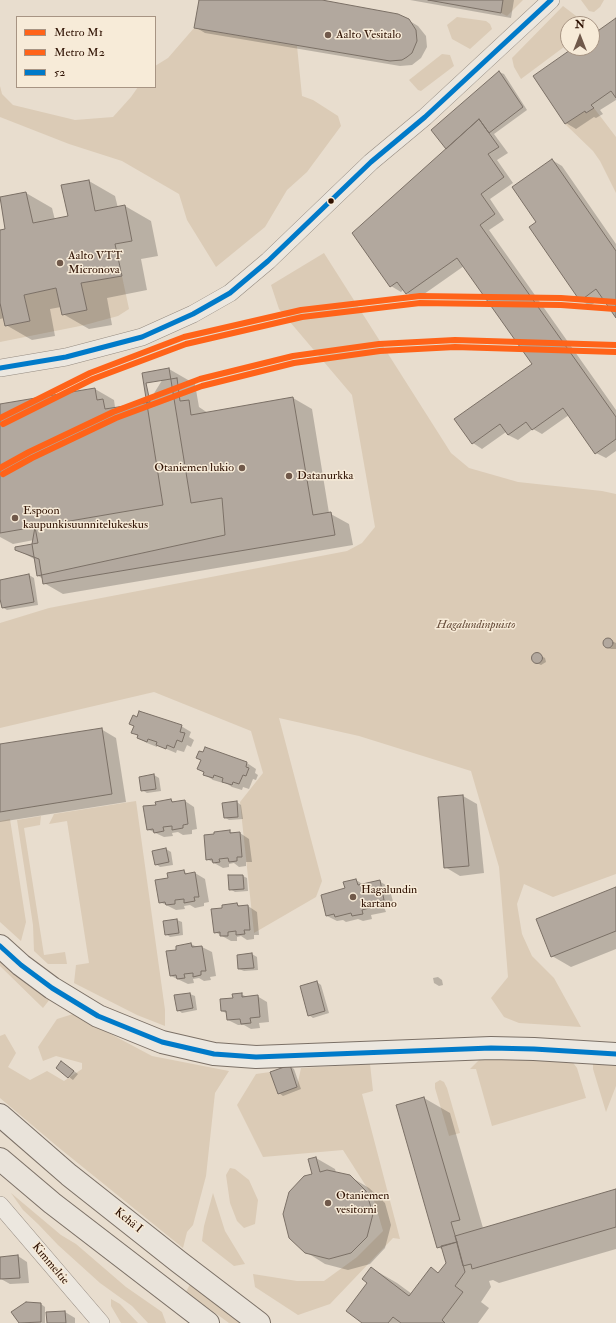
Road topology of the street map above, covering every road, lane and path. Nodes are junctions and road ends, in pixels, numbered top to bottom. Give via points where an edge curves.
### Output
1 (551, 0) edge
2 (0, 368) edge
3 (0, 946) edge
4 (616, 1054) edge
5 (0, 1115) edge
6 (0, 1159) edge
7 (0, 1205) edge
8 (100, 1323) edge
9 (208, 1323) edge
10 (259, 1323) edge

1 - 2 street via 230,293 193,314 142,336 66,357
3 - 4 main road via 52,988 98,1016 162,1042 214,1054 256,1057 498,1048
5 - 10 highway, Kehä I via 70,1175
6 - 9 highway via 52,1203
7 - 8 street, Kimmeltie

